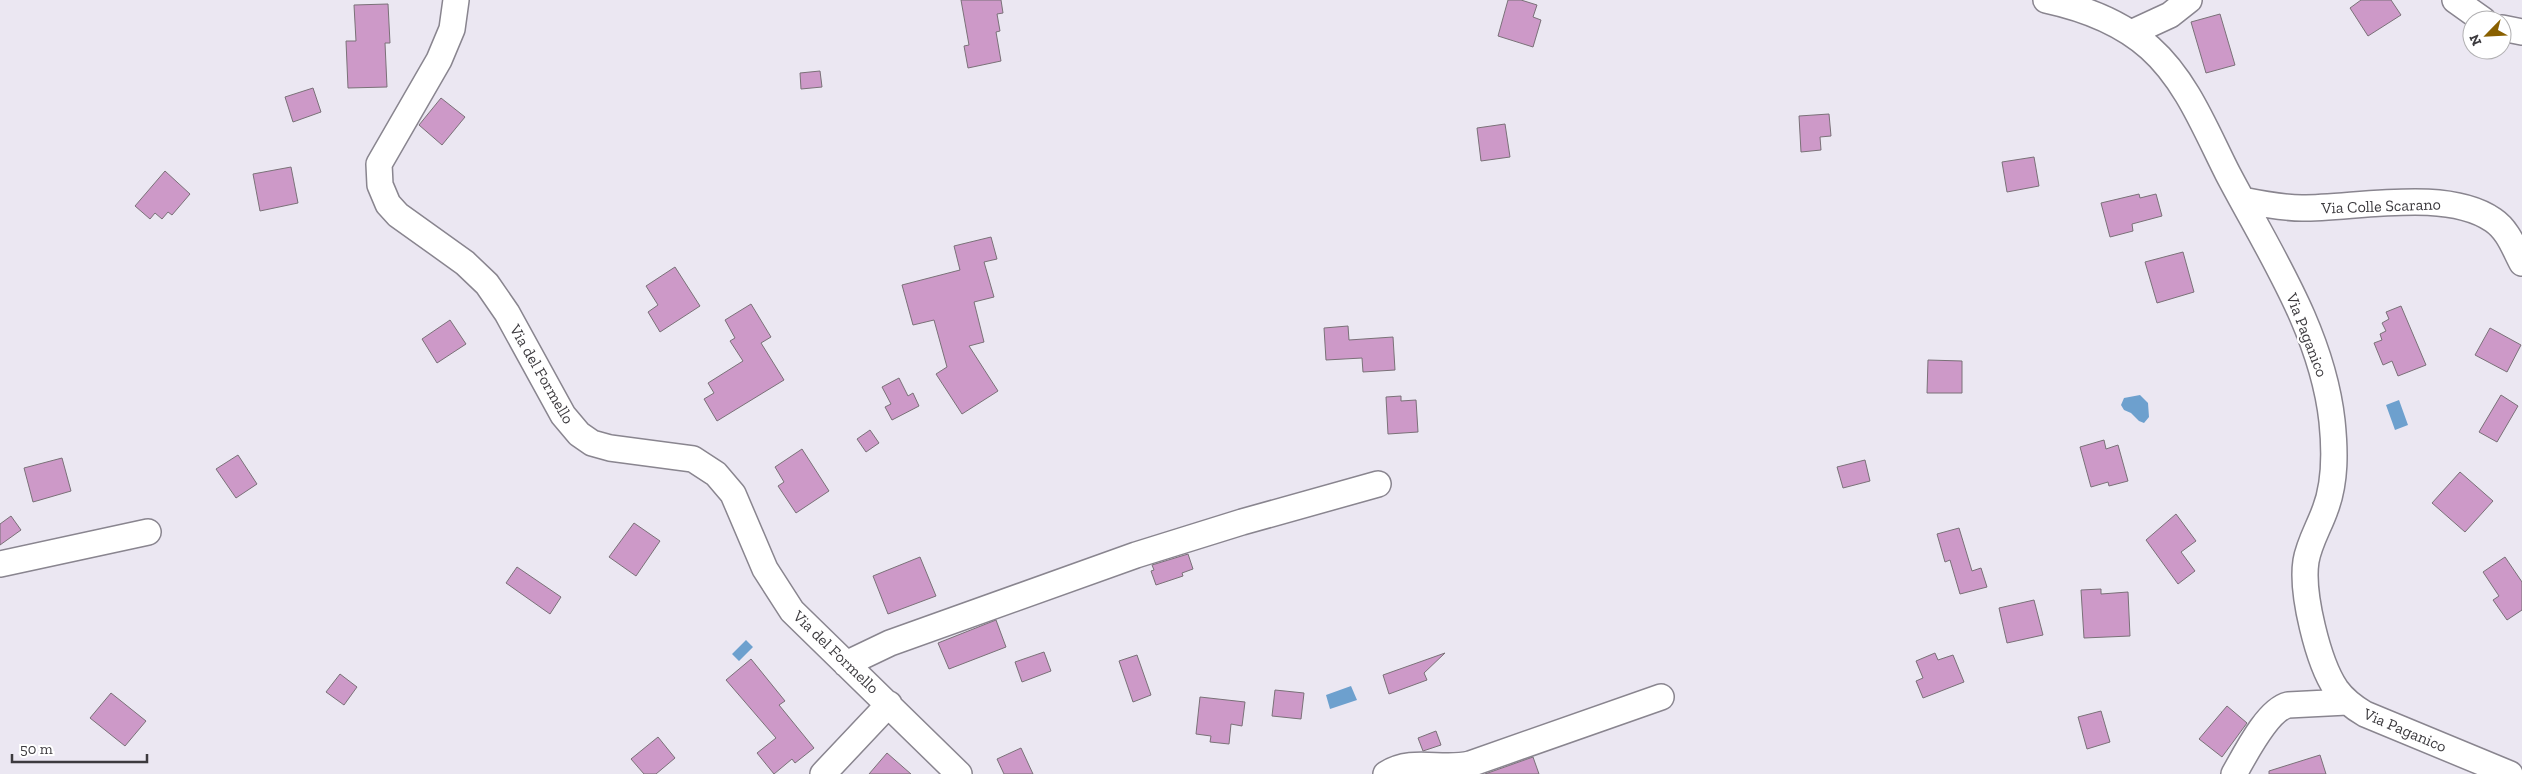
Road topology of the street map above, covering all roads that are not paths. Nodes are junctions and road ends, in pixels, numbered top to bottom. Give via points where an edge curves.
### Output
1 (456, 0) edge
2 (2046, 0) edge
3 (2189, 0) edge
4 (2455, 0) edge
5 (2470, 10) edge
6 (2131, 33) junction
7 (2242, 200) junction
8 (2522, 264) edge
9 (1378, 484) dead end
10 (148, 532) dead end
11 (0, 564) edge
12 (846, 664) junction
13 (1661, 697) dead end
14 (2347, 702) junction
15 (889, 704) junction
16 (823, 774) edge
17 (959, 774) edge
18 (1386, 774) edge
19 (2234, 774) edge
20 (2510, 774) edge

1 - 12 street, Via del Formello via 452,29 439,60 379,164 380,184 388,204 398,216 464,263 487,284 512,322 563,415 579,434 592,443 610,448 693,459 706,465 720,478 736,500 758,556 776,588 797,616
2 - 6 street, Via Paganico via 2094,15
3 - 6 street via 2170,15
4 - 5 street
6 - 7 street, Via Paganico via 2156,54 2181,86
7 - 8 street, Via Colle Scarano via 2301,208 2418,203 2460,206 2495,220 2507,234
7 - 14 street, Via Paganico via 2303,318 2319,358 2329,399 2334,441 2332,482 2325,511 2309,549 2305,581 2310,616 2323,660 2335,688
9 - 12 street via 1136,555 890,643
10 - 11 street
12 - 15 street, Via del Formello
13 - 18 street via 1470,764 1452,767 1418,763 1404,765
14 - 19 street via 2281,707 2268,721
14 - 20 street, Via Paganico via 2371,716
15 - 16 street
15 - 17 street, Via del Formello

